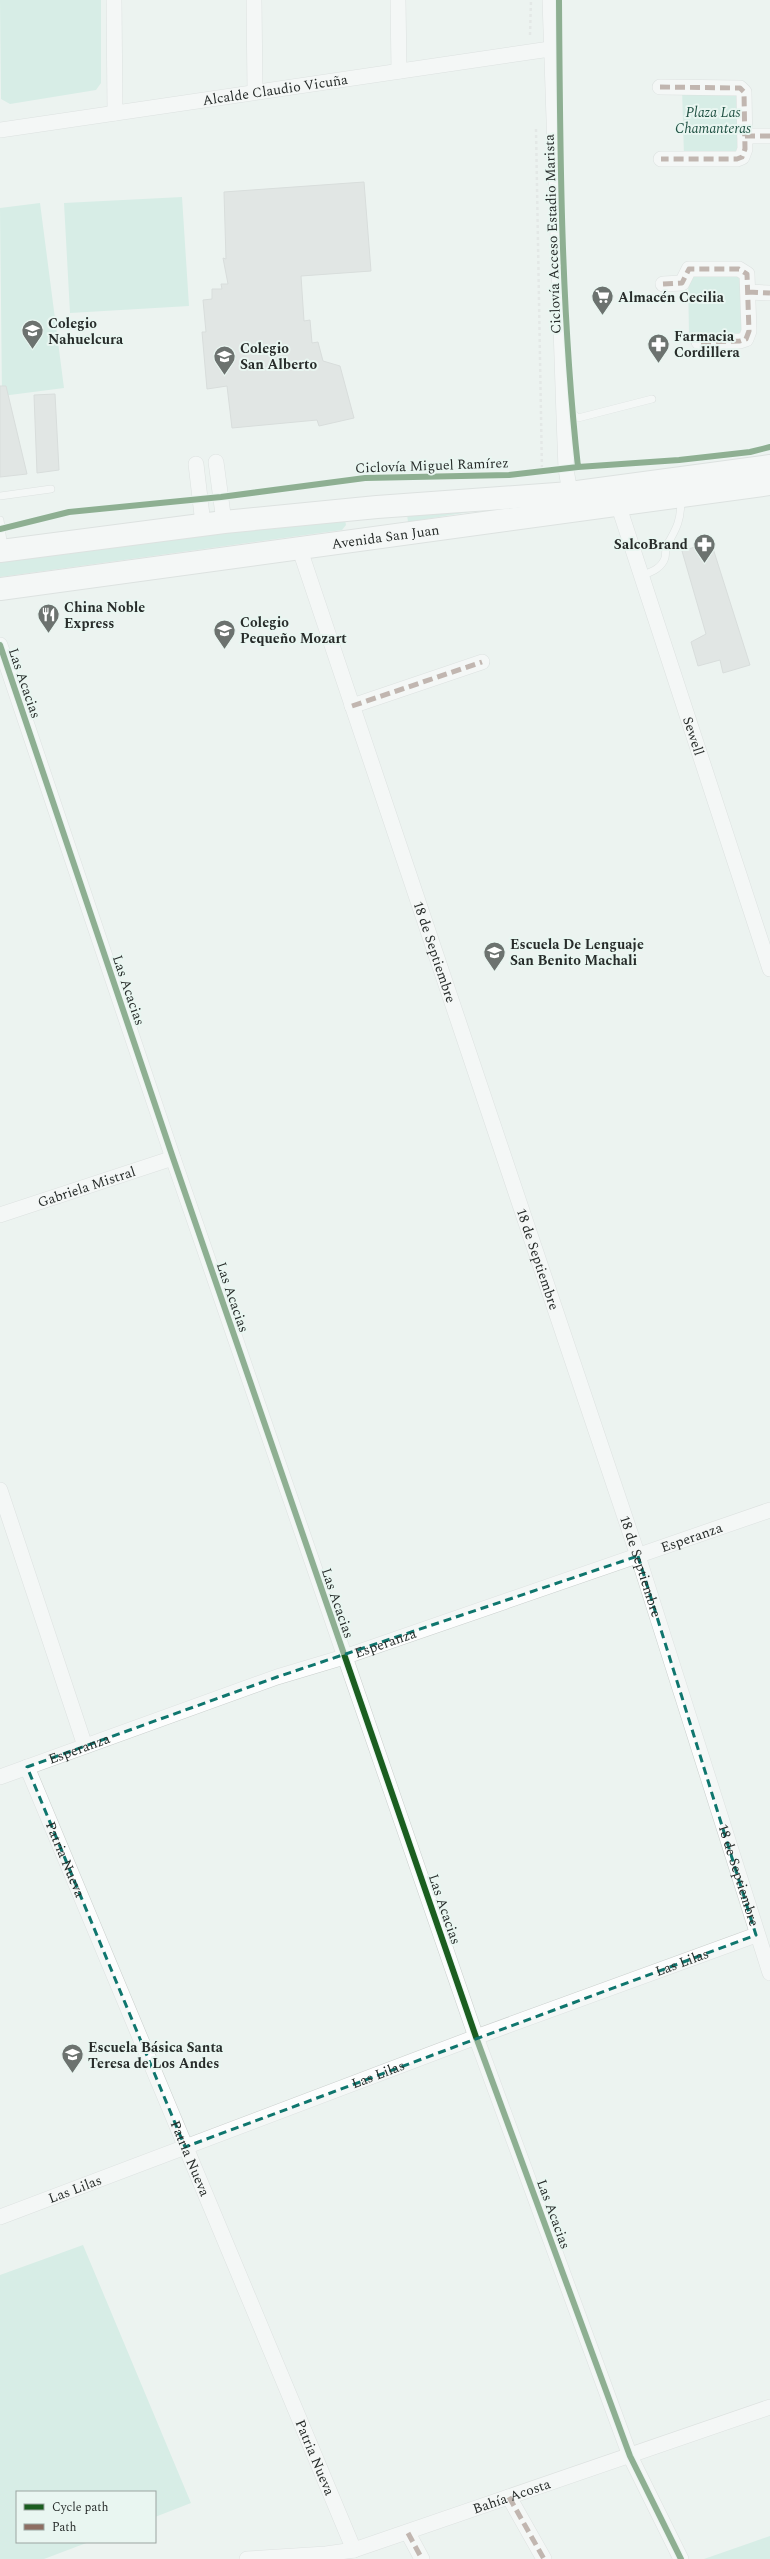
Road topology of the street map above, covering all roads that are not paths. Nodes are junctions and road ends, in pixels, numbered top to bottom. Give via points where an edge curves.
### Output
1 (114, 0) edge
2 (254, 0) edge
3 (398, 0) edge
4 (550, 0) edge
5 (550, 49) junction
6 (399, 71) junction
7 (660, 87) dead end
8 (255, 92) junction
9 (115, 113) junction
10 (0, 130) edge
11 (745, 136) junction
12 (770, 136) edge
13 (661, 160) dead end
14 (663, 284) dead end
15 (748, 292) junction
16 (770, 293) edge
17 (699, 342) dead end
18 (652, 399) dead end
19 (564, 417) junction
20 (216, 462) dead end
21 (196, 464) dead end
22 (770, 466) edge
23 (770, 484) edge
24 (52, 489) dead end
25 (570, 493) junction
26 (682, 495) junction
27 (0, 496) edge
28 (618, 504) junction
29 (377, 507) junction
30 (0, 520) edge
31 (224, 522) junction
32 (203, 524) junction
33 (378, 536) junction
34 (299, 547) junction
35 (2, 551) edge
36 (641, 576) junction
37 (0, 589) edge
38 (0, 645) edge
39 (482, 662) dead end
40 (352, 706) junction
41 (770, 969) edge
42 (173, 1158) junction
43 (0, 1215) edge
44 (0, 1490) edge
45 (770, 1510) edge
46 (638, 1556) junction
47 (344, 1657) junction
48 (85, 1746) junction
49 (27, 1767) junction
50 (0, 1777) edge
51 (756, 1935) junction
52 (770, 1973) edge
53 (476, 2037) junction
54 (185, 2147) junction
55 (0, 2217) edge
56 (770, 2407) edge
57 (630, 2456) junction
58 (509, 2497) junction
59 (408, 2533) junction
60 (354, 2550) junction
61 (297, 2557) edge
62 (247, 2559) edge
63 (422, 2559) edge
64 (544, 2559) edge
65 (681, 2559) edge

1 - 9 street
2 - 8 street
3 - 6 street
4 - 5 street
5 - 6 street, Alcalde Claudio Vicuña
5 - 19 street
6 - 8 street, Alcalde Claudio Vicuña
7 - 11 street via 740,88 744,92
8 - 9 street, Alcalde Claudio Vicuña
9 - 10 street, Alcalde Claudio Vicuña
11 - 12 street
11 - 13 street via 744,153 737,159
14 - 15 street via 682,283 689,269 739,268 747,274
15 - 16 street
15 - 17 street via 746,339
18 - 19 lane via 578,418 572,413
19 - 25 street via 566,469
20 - 31 street
21 - 32 street
22 - 25 main road, Avenida San Juan
23 - 26 main road, Avenida San Juan
24 - 27 lane
25 - 29 main road, Avenida San Juan
26 - 28 main road, Avenida San Juan
26 - 36 lane via 679,522 673,538 666,546 664,558 657,570
28 - 33 main road, Avenida San Juan
28 - 36 street, Sewell
29 - 31 main road, Avenida San Juan
29 - 33 main road via 381,514
30 - 35 lane
31 - 32 main road, Avenida San Juan
32 - 35 main road, Avenida San Juan
33 - 34 main road, Avenida San Juan
34 - 37 main road, Avenida San Juan
34 - 40 street, 18 de Septiembre
36 - 41 street, Sewell
38 - 42 street, Las Acacias
39 - 40 street
40 - 46 street, 18 de Septiembre
42 - 43 street, Gabriela Mistral
42 - 47 street, Las Acacias
44 - 48 street
45 - 46 street, Esperanza
46 - 47 street, Esperanza
46 - 51 street, 18 de Septiembre
47 - 48 street, Esperanza via 276,1677
47 - 53 street, Las Acacias
48 - 49 street, Esperanza
49 - 50 street, Esperanza
49 - 54 street, Patria Nueva
51 - 52 street, 18 de Septiembre
51 - 53 street, Las Lilas
53 - 54 street, Las Lilas
53 - 57 street, Las Acacias
54 - 55 street, Las Lilas
54 - 60 street, Patria Nueva
56 - 57 street, Bahía Acosta
57 - 58 street, Bahía Acosta
57 - 65 street, Las Acacias
58 - 59 street, Bahía Acosta
58 - 64 street
59 - 60 street, Bahía Acosta
59 - 63 street
60 - 61 street, Bahía Acosta
61 - 62 street, Bahía Acosta

